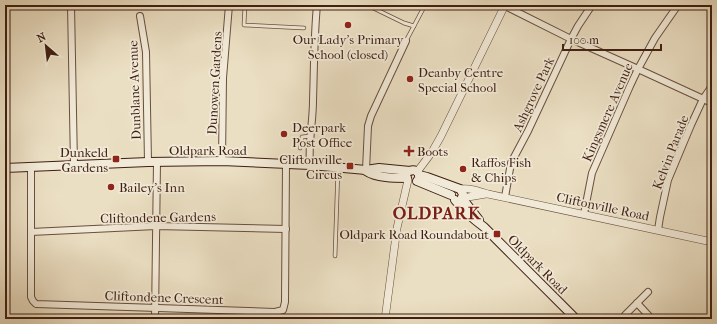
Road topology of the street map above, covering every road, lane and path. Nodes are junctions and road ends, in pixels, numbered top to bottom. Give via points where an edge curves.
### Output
1 (71, 5) edge
2 (229, 5) edge
3 (245, 5) edge
4 (317, 5) edge
5 (368, 5) edge
6 (505, 5) edge
7 (592, 5) edge
8 (678, 5) edge
9 (424, 7) dead end
10 (140, 16) dead end
11 (414, 26) junction
12 (304, 28) dead end
13 (571, 39) junction
14 (406, 41) joint
15 (638, 69) junction
16 (712, 86) edge
17 (703, 99) junction
18 (712, 103) edge
19 (310, 136) junction
20 (300, 148) dead end
21 (148, 162) junction
22 (157, 162) junction
23 (222, 162) junction
24 (286, 164) junction
25 (74, 165) junction
26 (310, 165) junction
27 (31, 167) junction
28 (5, 168) edge
29 (338, 168) junction
30 (366, 170) junction
31 (413, 176) junction
32 (457, 194) junction
33 (505, 197) junction
34 (584, 214) junction
35 (156, 226) junction
36 (286, 229) junction
37 (658, 230) junction
38 (31, 232) junction
39 (712, 242) edge
40 (335, 256) dead end
41 (648, 292) dead end
42 (637, 303) junction
43 (155, 308) junction
44 (625, 315) dead end
45 (155, 319) edge
46 (385, 319) edge
47 (576, 319) edge
48 (648, 319) edge

1 - 25 street
2 - 23 street, Dunowen Gardens via 223,78
3 - 12 lane via 244,25
4 - 19 street
5 - 11 lane
6 - 13 street
6 - 31 street via 432,152
7 - 13 street, Ashgrove Park
8 - 15 street, Kingsmere Avenue via 655,38
9 - 11 lane
10 - 21 street, Dunblane Avenue via 146,52
11 - 14 lane
13 - 15 street
13 - 33 street, Ashgrove Park via 511,163
14 - 30 street via 371,116 368,126
15 - 17 street
15 - 34 street, Kingsmere Avenue via 592,173
16 - 17 street, Kelvin Parade
17 - 18 street
17 - 37 street, Kelvin Parade via 668,180
19 - 20 lane via 302,137
19 - 26 street
21 - 22 main road, Oldpark Road
21 - 25 main road, Oldpark Road
22 - 23 main road, Oldpark Road
22 - 35 street
23 - 24 main road, Oldpark Road
24 - 26 main road, Oldpark Road
24 - 36 street, Cliftondene Crescent
25 - 27 main road, Oldpark Road
26 - 29 main road, Oldpark Road
27 - 28 main road, Oldpark Road
27 - 38 street, Cliftondene Crescent
29 - 30 main road, Oldpark Road
29 - 40 lane
30 - 31 main road, Oldpark Road via 379,168
31 - 32 main road, Cliftonville Road via 427,177
31 - 46 street via 397,228
32 - 33 street, Cliftonville Road via 468,188
32 - 47 main road, Oldpark Road via 484,227
33 - 34 street, Cliftonville Road
34 - 37 street, Cliftonville Road
35 - 36 street, Cliftondene Gardens
35 - 38 street, Cliftondene Gardens
35 - 43 street
36 - 43 street, Cliftondene Crescent via 283,310 275,312
37 - 39 street, Cliftonville Road
38 - 43 street, Cliftondene Crescent via 31,297 36,304
41 - 42 street
42 - 44 street
42 - 48 street via 649,316
43 - 45 street

